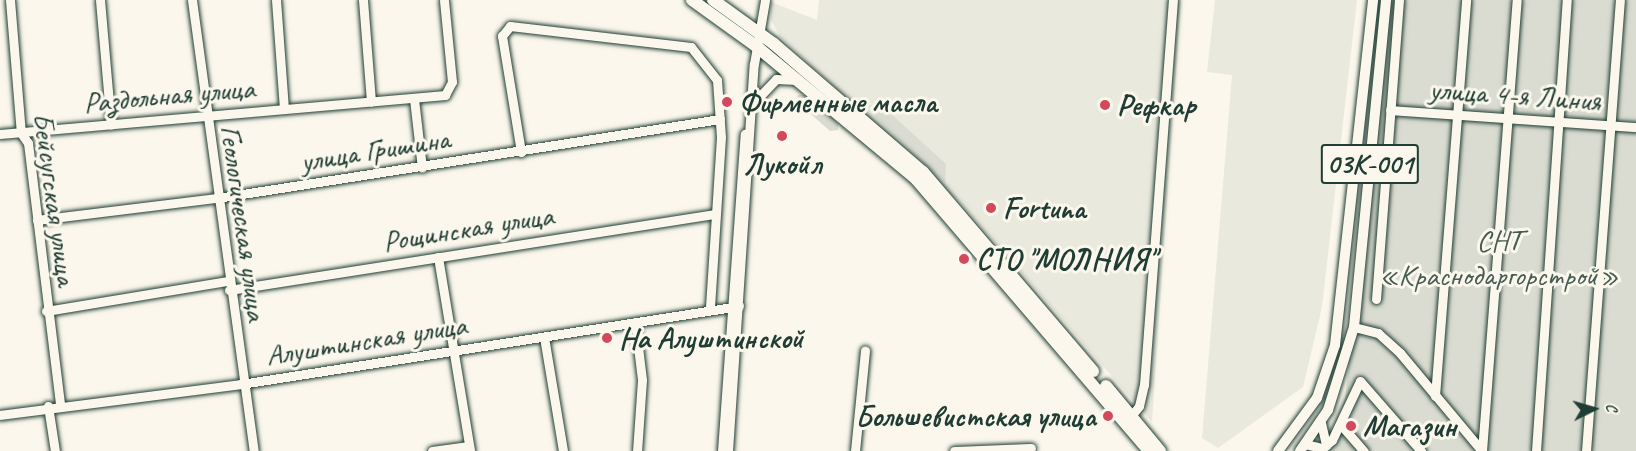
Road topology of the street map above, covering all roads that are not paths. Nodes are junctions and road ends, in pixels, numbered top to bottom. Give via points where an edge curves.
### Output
1 (10, 0) edge
2 (100, 0) edge
3 (192, 0) edge
4 (276, 0) edge
5 (363, 0) edge
6 (444, 0) edge
7 (692, 0) edge
8 (713, 0) edge
9 (765, 0) edge
10 (1173, 0) edge
11 (1373, 0) edge
12 (1386, 0) edge
13 (1399, 0) edge
14 (1466, 0) edge
15 (1517, 0) edge
16 (1567, 0) edge
17 (1620, 0) edge
18 (757, 36) junction
19 (797, 80) junction
20 (414, 99) junction
21 (370, 102) junction
22 (284, 109) junction
23 (1390, 110) junction
24 (1459, 115) junction
25 (205, 116) junction
26 (752, 117) junction
27 (1510, 118) junction
28 (720, 119) junction
29 (1560, 123) junction
30 (111, 125) junction
31 (1612, 126) junction
32 (1636, 127) edge
33 (21, 133) junction
34 (0, 134) edge
35 (521, 152) junction
36 (422, 168) junction
37 (217, 198) junction
38 (714, 214) junction
39 (37, 220) junction
40 (438, 257) junction
41 (228, 286) junction
42 (1376, 299) dead end
43 (735, 306) junction
44 (710, 308) junction
45 (46, 311) junction
46 (635, 322) junction
47 (1354, 327) junction
48 (544, 337) junction
49 (453, 350) junction
50 (865, 350) dead end
51 (241, 384) junction
52 (1436, 396) junction
53 (60, 404) junction
54 (48, 406) junction
55 (0, 415) edge
56 (1128, 420) junction
57 (1322, 423) junction
58 (1341, 425) junction
59 (1326, 445) junction
60 (469, 448) edge
61 (1031, 448) dead end
62 (1302, 448) edge
63 (55, 451) edge
64 (254, 451) edge
65 (432, 451) edge
66 (563, 451) edge
67 (637, 451) edge
68 (722, 451) edge
69 (729, 451) edge
70 (855, 451) edge
71 (954, 451) edge
72 (1149, 451) edge
73 (1160, 451) edge
74 (1278, 451) edge
75 (1364, 451) edge
76 (1421, 451) edge
77 (1482, 451) edge
78 (1536, 451) edge
79 (1587, 451) edge

1 - 33 street, Бейсугская улица
2 - 30 street
3 - 25 street, Геологическая улица
4 - 22 street
5 - 21 street
6 - 20 street, Раздольная улица via 450,93
7 - 18 highway
8 - 18 highway
9 - 18 street
10 - 56 street via 1144,385
11 - 74 main road, 03К-001 via 1335,345 1317,398
12 - 47 main road, 03К-001
13 - 23 street
14 - 24 street
15 - 27 street
16 - 29 street
17 - 31 street
18 - 19 highway
18 - 26 street
18 - 43 street
18 - 56 highway via 923,172
19 - 26 street via 776,80 762,88
19 - 56 highway via 916,179
20 - 21 street, Раздольная улица
20 - 36 street
21 - 22 street, Раздольная улица
22 - 25 street, Раздольная улица
23 - 24 street, улица 4-я Линия
23 - 42 street
24 - 27 street, улица 4-я Линия
24 - 52 street
25 - 30 street, Раздольная улица
25 - 37 street, Геологическая улица
26 - 43 street
27 - 29 street, улица 4-я Линия
27 - 77 street
28 - 35 street, улица Гришина
28 - 35 street via 717,80 691,47 510,26 502,36
28 - 38 street
29 - 31 street, улица 4-я Линия
29 - 78 street
30 - 33 street, Раздольная улица
31 - 32 street, улица 4-я Линия
31 - 79 street
33 - 34 street, Раздольная улица
33 - 39 street, Бейсугская улица via 28,143
35 - 36 street, улица Гришина
36 - 37 street, улица Гришина
37 - 39 street, улица Гришина
37 - 41 street, Геологическая улица
38 - 40 street, Рощинская улица
38 - 44 street
39 - 45 street, Бейсугская улица
40 - 41 street, Рощинская улица
40 - 49 street
41 - 45 street, Рощинская улица
41 - 51 street, Геологическая улица
43 - 44 street, Алуштинская улица
43 - 68 street
43 - 69 street
44 - 46 street, Алуштинская улица
45 - 53 street, Бейсугская улица
46 - 48 street, Алуштинская улица
46 - 67 street via 642,380
47 - 52 street via 1378,333
47 - 57 main road, 03К-001 via 1344,371
48 - 49 street, Алуштинская улица
48 - 66 street
49 - 51 street, Алуштинская улица
49 - 60 street
50 - 70 street
51 - 53 street, Алуштинская улица
51 - 64 street, Геологическая улица
52 - 77 street
53 - 54 street, Алуштинская улица
54 - 55 street, Алуштинская улица
54 - 63 street
56 - 72 highway
56 - 73 highway
57 - 59 street
57 - 62 main road, 03К-001
58 - 59 street
58 - 75 street
58 - 76 street via 1362,382
59 - 62 street
60 - 65 street
61 - 71 street

